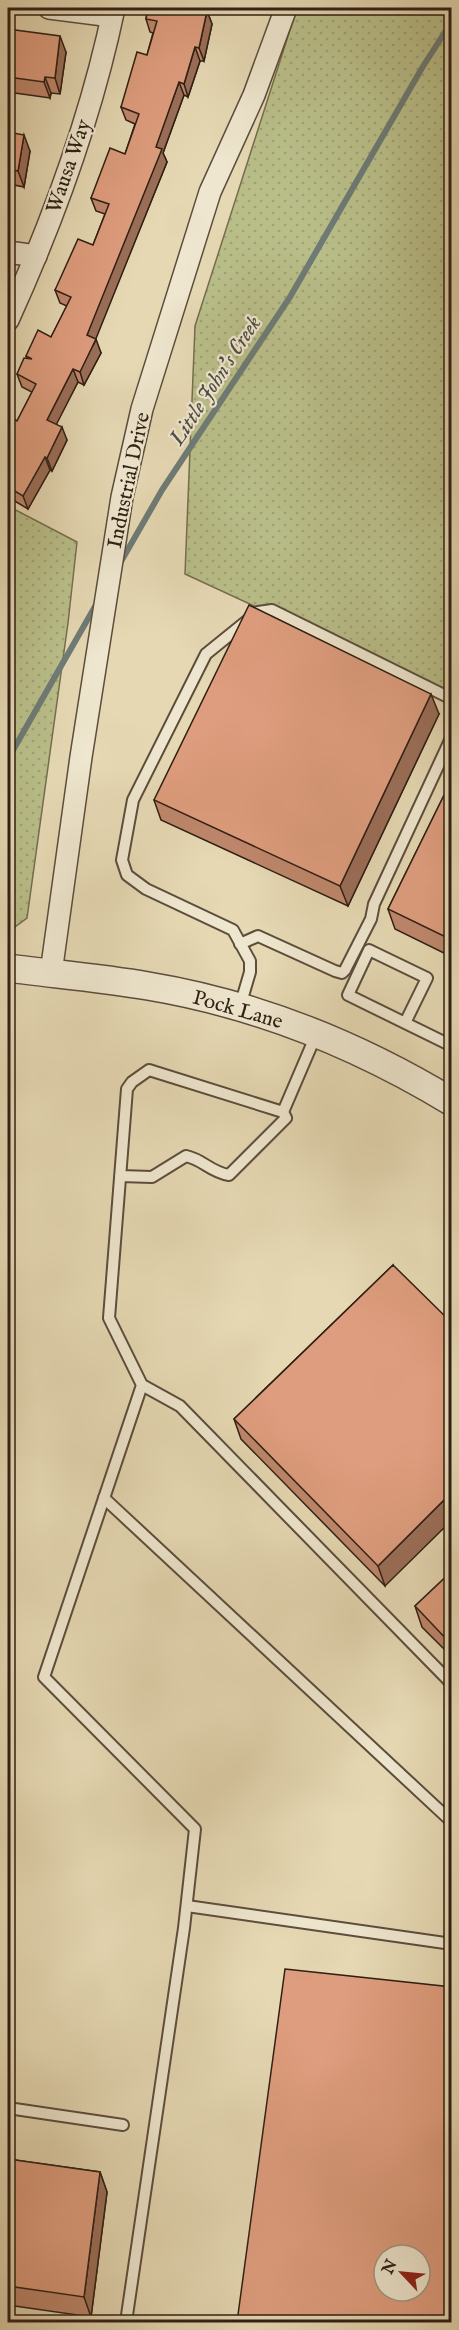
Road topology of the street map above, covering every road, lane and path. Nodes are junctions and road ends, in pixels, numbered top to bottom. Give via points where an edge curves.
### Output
1 (50, 8) edge
2 (286, 8) edge
3 (113, 12) edge
4 (8, 252) edge
5 (36, 256) junction
6 (8, 320) edge
7 (452, 699) edge
8 (452, 736) edge
9 (240, 944) junction
10 (8, 968) edge
11 (51, 973) junction
12 (240, 1007) junction
13 (405, 1023) junction
14 (316, 1033) junction
15 (452, 1046) edge
16 (452, 1102) edge
17 (283, 1112) junction
18 (120, 1176) junction
19 (142, 1385) junction
20 (104, 1498) junction
21 (452, 1684) edge
22 (452, 1822) edge
23 (187, 1906) junction
24 (452, 1944) edge
25 (8, 2108) edge
26 (123, 2125) dead end
27 (126, 2322) edge

1 - 3 street
2 - 11 street, Industrial Drive via 254,95 210,192 142,409 122,497
3 - 5 street, Wausa Way via 68,168
4 - 5 street
5 - 6 street, Wausa Way
7 - 9 lane via 272,610 258,612 206,654 133,800 122,860 128,875 146,890 233,930
8 - 9 lane via 342,973 258,936
9 - 12 lane via 250,961 250,972
10 - 11 street, Pock Lane
11 - 12 street, Pock Lane via 147,986
12 - 14 street, Pock Lane
13 - 13 lane via 348,995 369,950 427,978
13 - 15 lane
14 - 16 street, Pock Lane via 364,1053
14 - 17 lane
17 - 18 lane via 283,1123 229,1175 215,1173 186,1155 152,1177
17 - 18 lane via 150,1070 127,1089
18 - 19 lane via 109,1318
19 - 20 lane
19 - 21 lane via 180,1406
20 - 22 lane
20 - 23 lane via 44,1677 195,1829
23 - 24 lane
23 - 27 lane
25 - 26 lane

